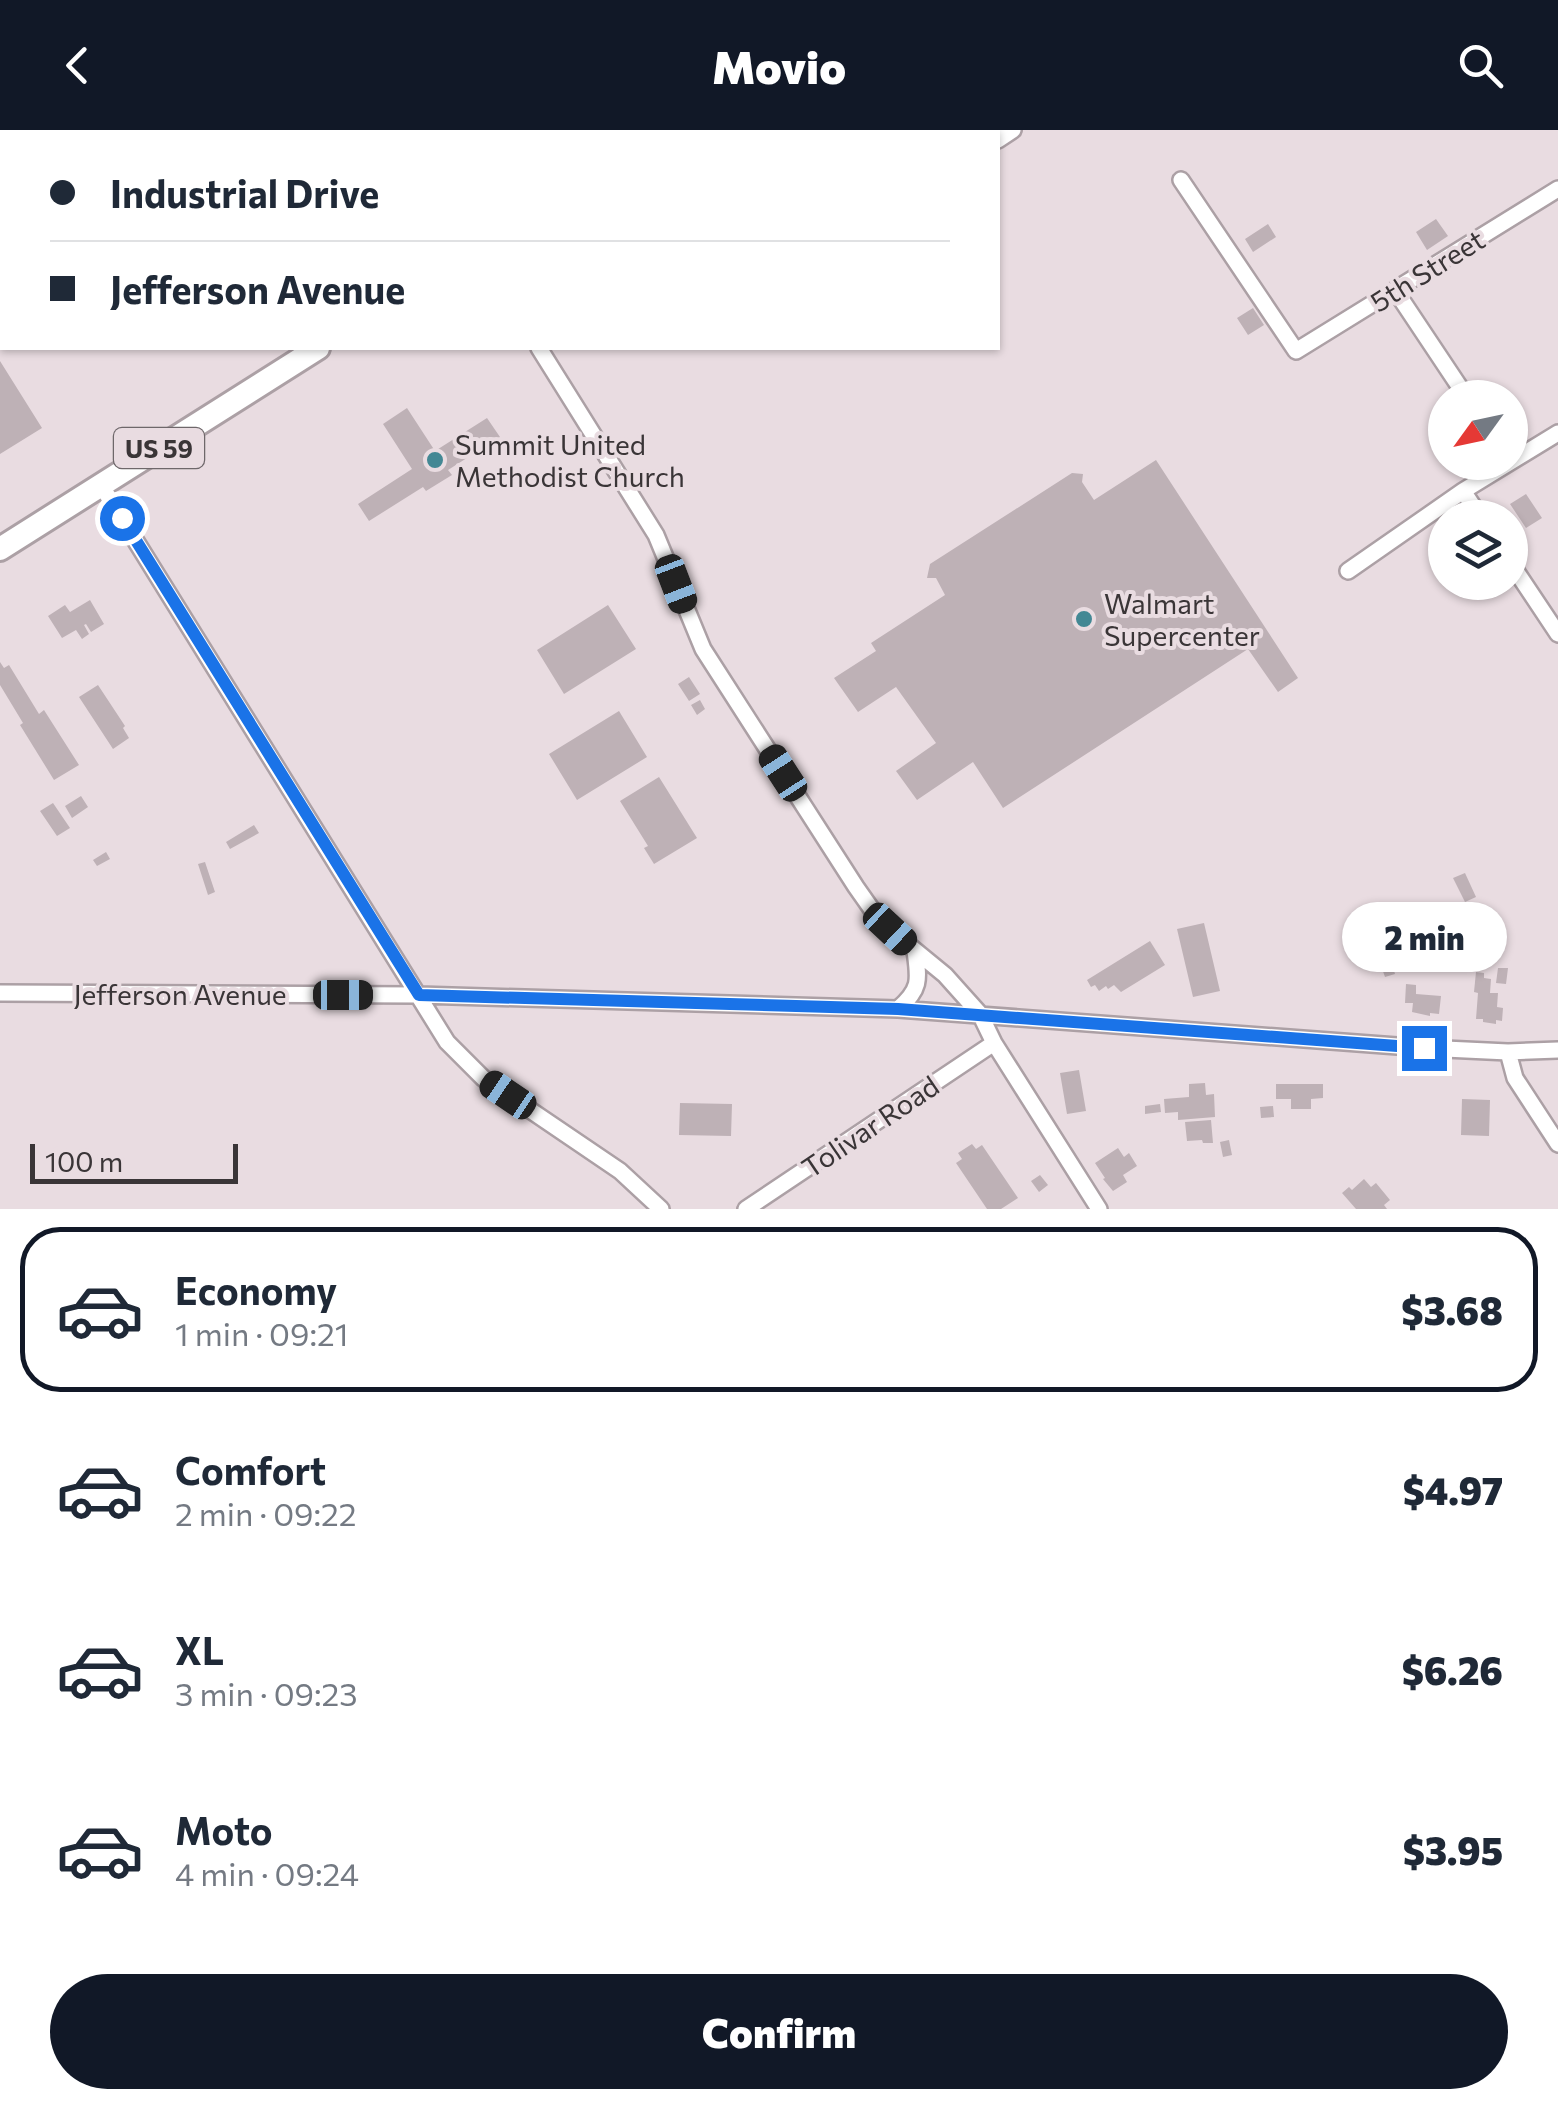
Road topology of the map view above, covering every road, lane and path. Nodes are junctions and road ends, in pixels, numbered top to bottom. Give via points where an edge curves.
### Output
1 (1181, 180) dead end
2 (1558, 189) edge
3 (1395, 290) junction
4 (315, 350) edge
5 (540, 350) edge
6 (1455, 380) edge
7 (1558, 433) edge
8 (1528, 452) edge
9 (1481, 480) edge
10 (102, 485) junction
11 (1463, 491) junction
12 (1469, 500) edge
13 (0, 549) edge
14 (1348, 571) dead end
15 (1528, 589) edge
16 (1558, 634) edge
17 (916, 951) junction
18 (0, 993) edge
19 (419, 995) junction
20 (898, 1009) junction
21 (980, 1014) junction
22 (994, 1043) junction
23 (1558, 1050) edge
24 (1508, 1052) junction
25 (1558, 1144) edge
26 (661, 1209) edge
27 (746, 1209) edge
28 (1099, 1209) edge

1 - 3 street, 5th Street via 1296,351
2 - 3 street, 5th Street
3 - 6 street
4 - 10 highway, US 59
5 - 17 street via 656,535 704,650 865,902
7 - 8 street
9 - 11 street
10 - 13 highway, US 59
10 - 19 street
11 - 12 street
11 - 14 street
15 - 16 street
17 - 20 street via 913,996
17 - 21 street
18 - 19 street, Jefferson Avenue
19 - 20 street, Jefferson Avenue
19 - 26 street via 447,1042 483,1078 620,1170
20 - 21 street, Jefferson Avenue
21 - 22 street
21 - 24 street, Jefferson Avenue
22 - 27 street, Tolivar Road
22 - 28 street
23 - 24 street, Jefferson Avenue
24 - 25 street via 1515,1078

